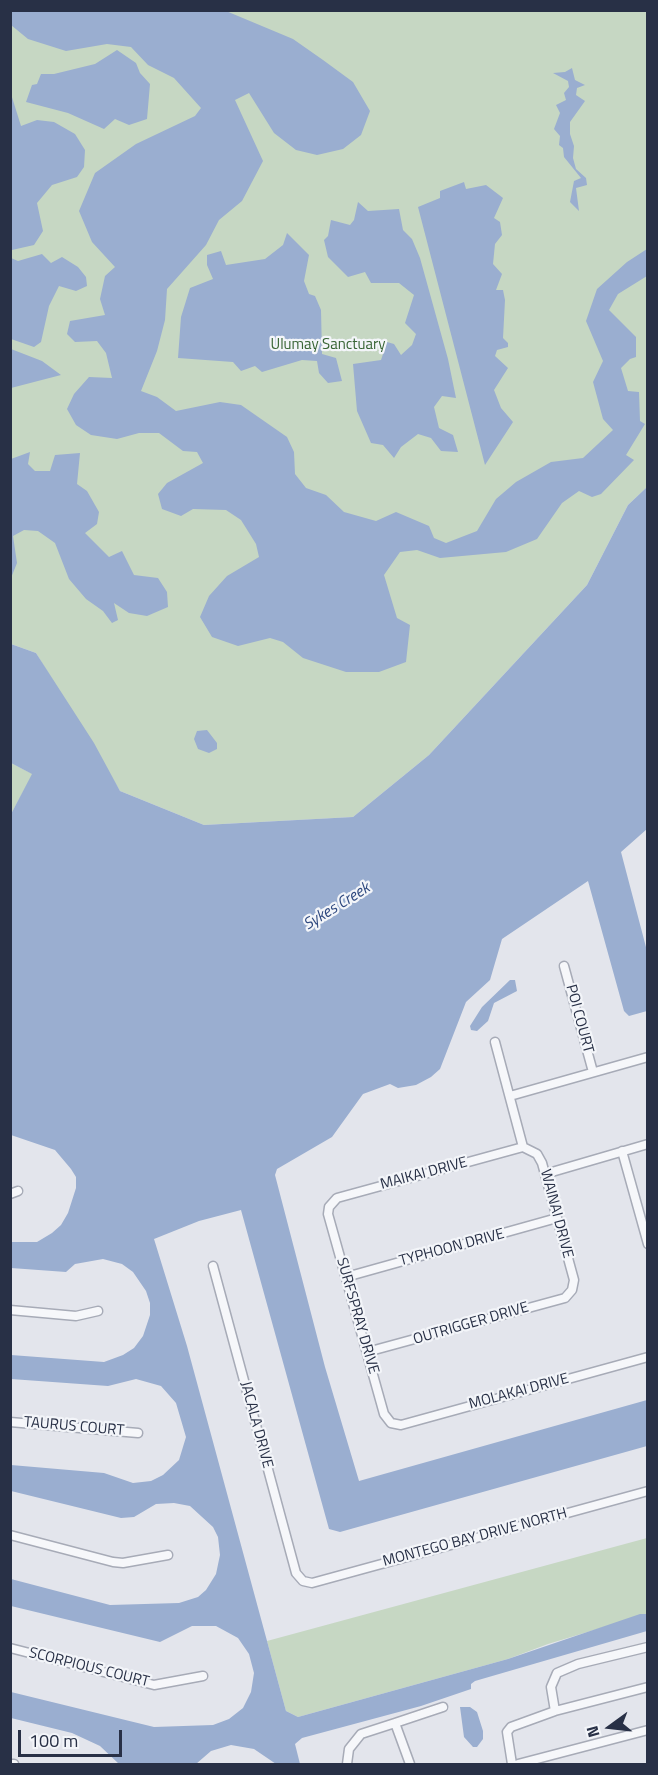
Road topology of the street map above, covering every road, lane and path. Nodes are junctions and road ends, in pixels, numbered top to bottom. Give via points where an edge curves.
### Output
1 (564, 966) dead end
2 (495, 1042) dead end
3 (648, 1057) edge
4 (593, 1072) junction
5 (510, 1096) junction
6 (648, 1144) edge
7 (523, 1147) junction
8 (622, 1151) junction
9 (545, 1174) junction
10 (329, 1207) joint
11 (557, 1218) junction
12 (648, 1244) edge
13 (213, 1266) dead end
14 (346, 1277) junction
15 (572, 1290) joint
16 (10, 1310) edge
17 (98, 1311) dead end
18 (367, 1352) junction
19 (648, 1357) edge
20 (10, 1422) edge
21 (391, 1423) joint
22 (138, 1433) dead end
23 (648, 1491) edge
24 (10, 1535) edge
25 (168, 1555) dead end
26 (303, 1581) joint
27 (648, 1647) edge
28 (10, 1648) edge
29 (203, 1676) dead end
30 (648, 1687) edge
31 (443, 1707) dead end
32 (555, 1711) junction
33 (395, 1723) junction
34 (648, 1730) edge
35 (347, 1764) edge
36 (410, 1764) edge
37 (512, 1764) edge
38 (518, 1764) edge

1 - 4 street, POI COURT
2 - 5 street, WAINAI DRIVE
3 - 4 street
4 - 5 street
5 - 7 street, WAINAI DRIVE
6 - 8 street
7 - 9 street, WAINAI DRIVE via 537,1154
7 - 10 street, MAIKAI DRIVE via 337,1198
8 - 9 street
8 - 12 street
9 - 11 street, WAINAI DRIVE
10 - 14 street, SURFSPRAY DRIVE
11 - 14 street, TYPHOON DRIVE
11 - 15 street, WAINAI DRIVE via 574,1280
13 - 26 street, JACALA DRIVE via 296,1573
14 - 18 street, SURFSPRAY DRIVE
15 - 18 street, OUTRIGGER DRIVE via 565,1298
16 - 17 street via 76,1316
18 - 21 street, SURFSPRAY DRIVE via 384,1414
19 - 21 street, MOLAKAI DRIVE via 401,1425
20 - 22 street, TAURUS COURT
23 - 26 street, MONTEGO BAY DRIVE NORTH via 312,1583
24 - 25 street via 113,1562
27 - 32 street via 557,1673 551,1687
28 - 29 street, SCORPIOUS COURT via 154,1685
30 - 32 street
31 - 33 street
32 - 37 street via 511,1727 507,1732
33 - 35 street via 361,1734 349,1749
33 - 36 street
34 - 38 street

